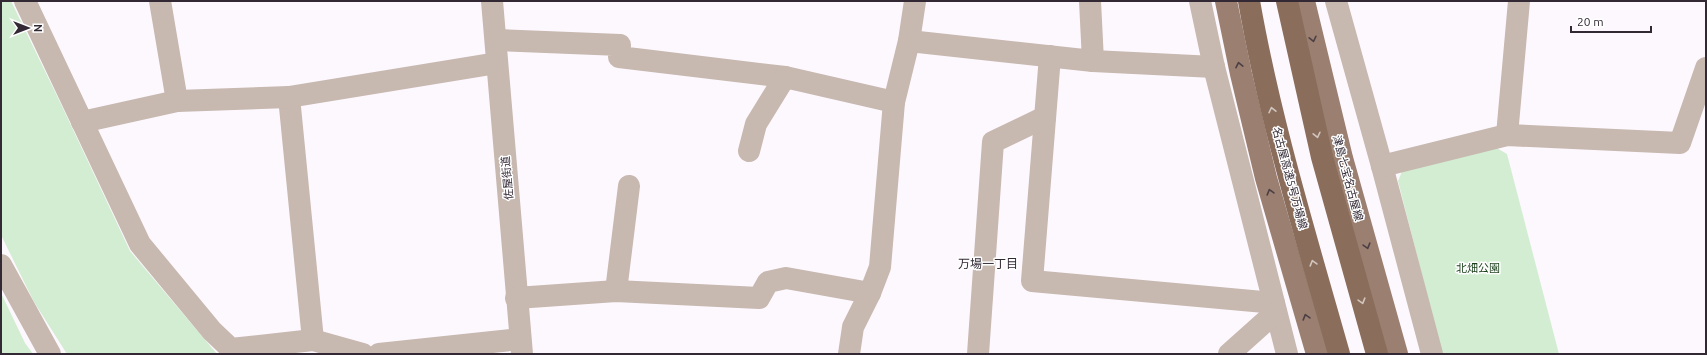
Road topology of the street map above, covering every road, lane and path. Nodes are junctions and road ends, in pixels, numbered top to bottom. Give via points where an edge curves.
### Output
1 (25, 1) edge
2 (160, 1) edge
3 (492, 1) edge
4 (915, 1) edge
5 (1090, 1) edge
6 (1200, 1) edge
7 (1226, 1) edge
8 (1249, 1) edge
9 (1287, 1) edge
10 (1304, 1) edge
11 (1336, 1) edge
12 (1519, 1) edge
13 (496, 40) junction
14 (910, 41) junction
15 (1050, 56) junction
16 (1093, 60) junction
17 (497, 63) junction
18 (1214, 67) junction
19 (1706, 68) edge
20 (785, 77) junction
21 (289, 97) junction
22 (177, 101) junction
23 (894, 102) junction
24 (1045, 117) junction
25 (82, 122) junction
26 (1507, 135) junction
27 (749, 151) dead end
28 (1382, 166) junction
29 (629, 186) dead end
30 (1, 266) edge
31 (616, 291) junction
32 (870, 293) junction
33 (516, 298) junction
34 (1275, 308) junction
35 (313, 340) junction
36 (521, 347) edge
37 (50, 354) edge
38 (363, 354) edge
39 (379, 354) edge
40 (849, 354) edge
41 (978, 354) edge
42 (1229, 354) edge
43 (1287, 354) edge
44 (1317, 354) edge
45 (1339, 354) edge
46 (1377, 354) edge
47 (1397, 354) edge
48 (1432, 354) edge

1 - 25 street
2 - 22 street
3 - 13 street, 佐屋街道
4 - 14 street
5 - 16 street
6 - 18 street
44 -> 7 main road via 1266,178
45 -> 8 highway, 名古屋高速5号万場線 via 1286,166 1254,34
9 -> 46 highway via 1322,157
10 -> 47 main road, 津島七宝名古屋線 via 1342,158
11 - 28 street
12 - 26 street
13 - 17 street, 佐屋街道
13 - 20 street via 620,45 619,57
14 - 15 street
14 - 23 street
15 - 16 street
15 - 24 street
16 - 18 street
17 - 21 street
17 - 33 street, 佐屋街道
18 - 34 street
19 - 26 street via 1680,143
20 - 23 street
20 - 27 street via 756,124
21 - 22 street
21 - 35 street
22 - 25 street
23 - 32 street via 880,267
24 - 34 street via 1032,281
24 - 41 street via 993,142
25 - 35 street via 140,244 212,331 231,349
26 - 28 street
28 - 48 street
29 - 31 street
30 - 37 street
31 - 32 street via 759,298 768,282 786,278
31 - 33 street
32 - 40 street via 853,327
33 - 36 street, 佐屋街道
34 - 42 street
34 - 43 street
35 - 38 street
36 - 39 street

